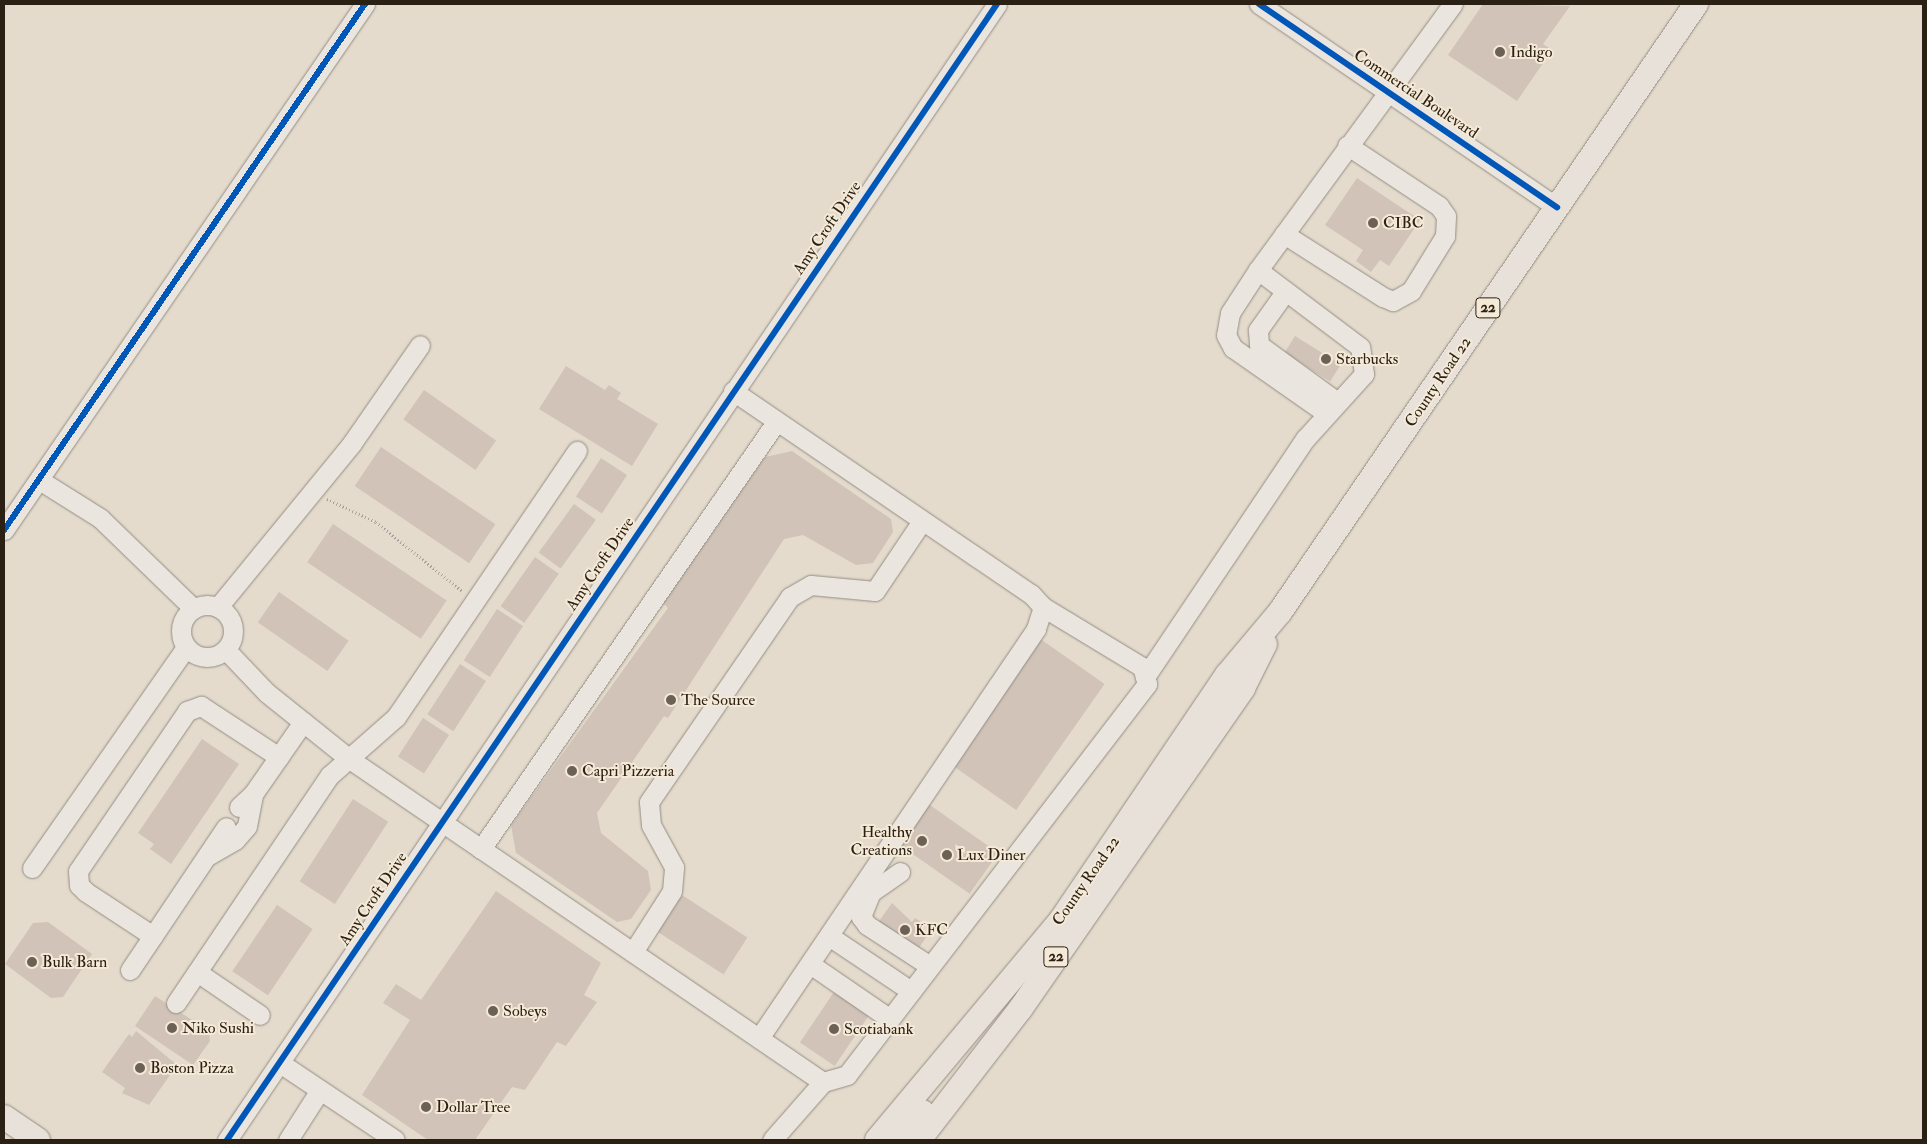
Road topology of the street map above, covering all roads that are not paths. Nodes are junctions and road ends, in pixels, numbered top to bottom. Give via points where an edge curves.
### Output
1 (365, 4) edge
2 (997, 4) edge
3 (1259, 4) edge
4 (1453, 4) edge
5 (1696, 4) edge
6 (1391, 94) junction
7 (1347, 145) junction
8 (1557, 207) junction
9 (1284, 234) junction
10 (1258, 270) junction
11 (1285, 292) junction
12 (420, 345) dead end
13 (733, 391) junction
14 (1331, 407) junction
15 (776, 422) junction
16 (577, 451) dead end
17 (41, 481) junction
18 (922, 521) junction
19 (4, 530) edge
20 (218, 607) junction
21 (1043, 607) junction
22 (193, 608) junction
23 (1280, 612) junction
24 (186, 647) junction
25 (226, 650) junction
26 (1145, 678) junction
27 (303, 722) junction
28 (279, 757) junction
29 (348, 758) junction
30 (253, 794) junction
31 (239, 807) dead end
32 (442, 822) junction
33 (226, 827) dead end
34 (481, 849) junction
35 (206, 856) junction
36 (32, 868) dead end
37 (900, 872) dead end
38 (1061, 920) junction
39 (153, 936) junction
40 (829, 936) junction
41 (633, 952) junction
42 (810, 964) junction
43 (930, 966) junction
44 (130, 970) dead end
45 (197, 972) junction
46 (911, 991) junction
47 (176, 1003) dead end
48 (260, 1015) dead end
49 (890, 1019) junction
50 (759, 1038) junction
51 (280, 1063) junction
52 (824, 1082) junction
53 (320, 1090) junction
54 (4, 1117) edge
55 (38, 1140) edge
56 (227, 1140) edge
57 (288, 1140) edge
58 (395, 1140) edge
59 (772, 1140) edge
60 (877, 1140) edge
61 (900, 1140) edge
62 (919, 1140) edge

1 - 17 street
2 - 13 street, Amy Croft Drive
3 - 6 street, Commercial Boulevard
4 - 6 street
5 - 8 main road, County Road 22 / 22
6 - 7 street via 1372,110
6 - 8 street, Commercial Boulevard
7 - 9 street
7 - 9 street via 1439,206 1446,216 1445,236 1411,291 1393,301 1382,298
8 - 23 main road, County Road 22 / 22
9 - 10 street
10 - 11 street
10 - 14 street via 1230,313 1226,335 1233,348
11 - 14 street via 1258,330 1258,345
11 - 14 street via 1360,347 1366,360 1364,374
12 - 20 street via 314,490
13 - 15 street
13 - 32 street, Amy Croft Drive
14 - 26 street
15 - 18 street
15 - 34 street
16 - 29 street via 396,717
17 - 19 street
17 - 22 street via 100,518
18 - 21 street via 1031,594
18 - 41 street via 875,591 810,585 790,597 649,802 651,825 674,867 672,891
20 - 22 street
20 - 25 street via 233,626
21 - 26 street via 1142,667
21 - 40 street via 1036,629
22 - 24 street via 182,622
23 - 38 main road, County Road 22 / 22 via 1227,675
23 - 62 main road, County Road 22 / 22 via 1243,688 1020,1008
24 - 25 street via 201,657
24 - 36 street
25 - 27 street via 267,693
26 - 43 street via 1147,684
27 - 28 street
27 - 29 street
28 - 30 street
28 - 39 street via 201,706 187,711 78,871 80,885 86,892
29 - 32 street
29 - 45 street via 330,775
30 - 31 street
30 - 35 street via 247,826 235,840
32 - 34 street
32 - 51 street, Amy Croft Drive
33 - 35 street
34 - 41 street
35 - 39 street
37 - 43 street via 871,892 861,917 867,925
38 - 60 main road, County Road 22 / 22
38 - 61 main road via 975,1044
39 - 44 street
40 - 42 street
40 - 46 street
41 - 50 street
42 - 49 street
42 - 50 street
43 - 46 street
45 - 47 street
45 - 48 street
46 - 49 street
49 - 52 street via 847,1075
50 - 52 street
51 - 53 street
51 - 56 street, Amy Croft Drive
52 - 59 street
53 - 57 street
53 - 58 street
54 - 55 main road

